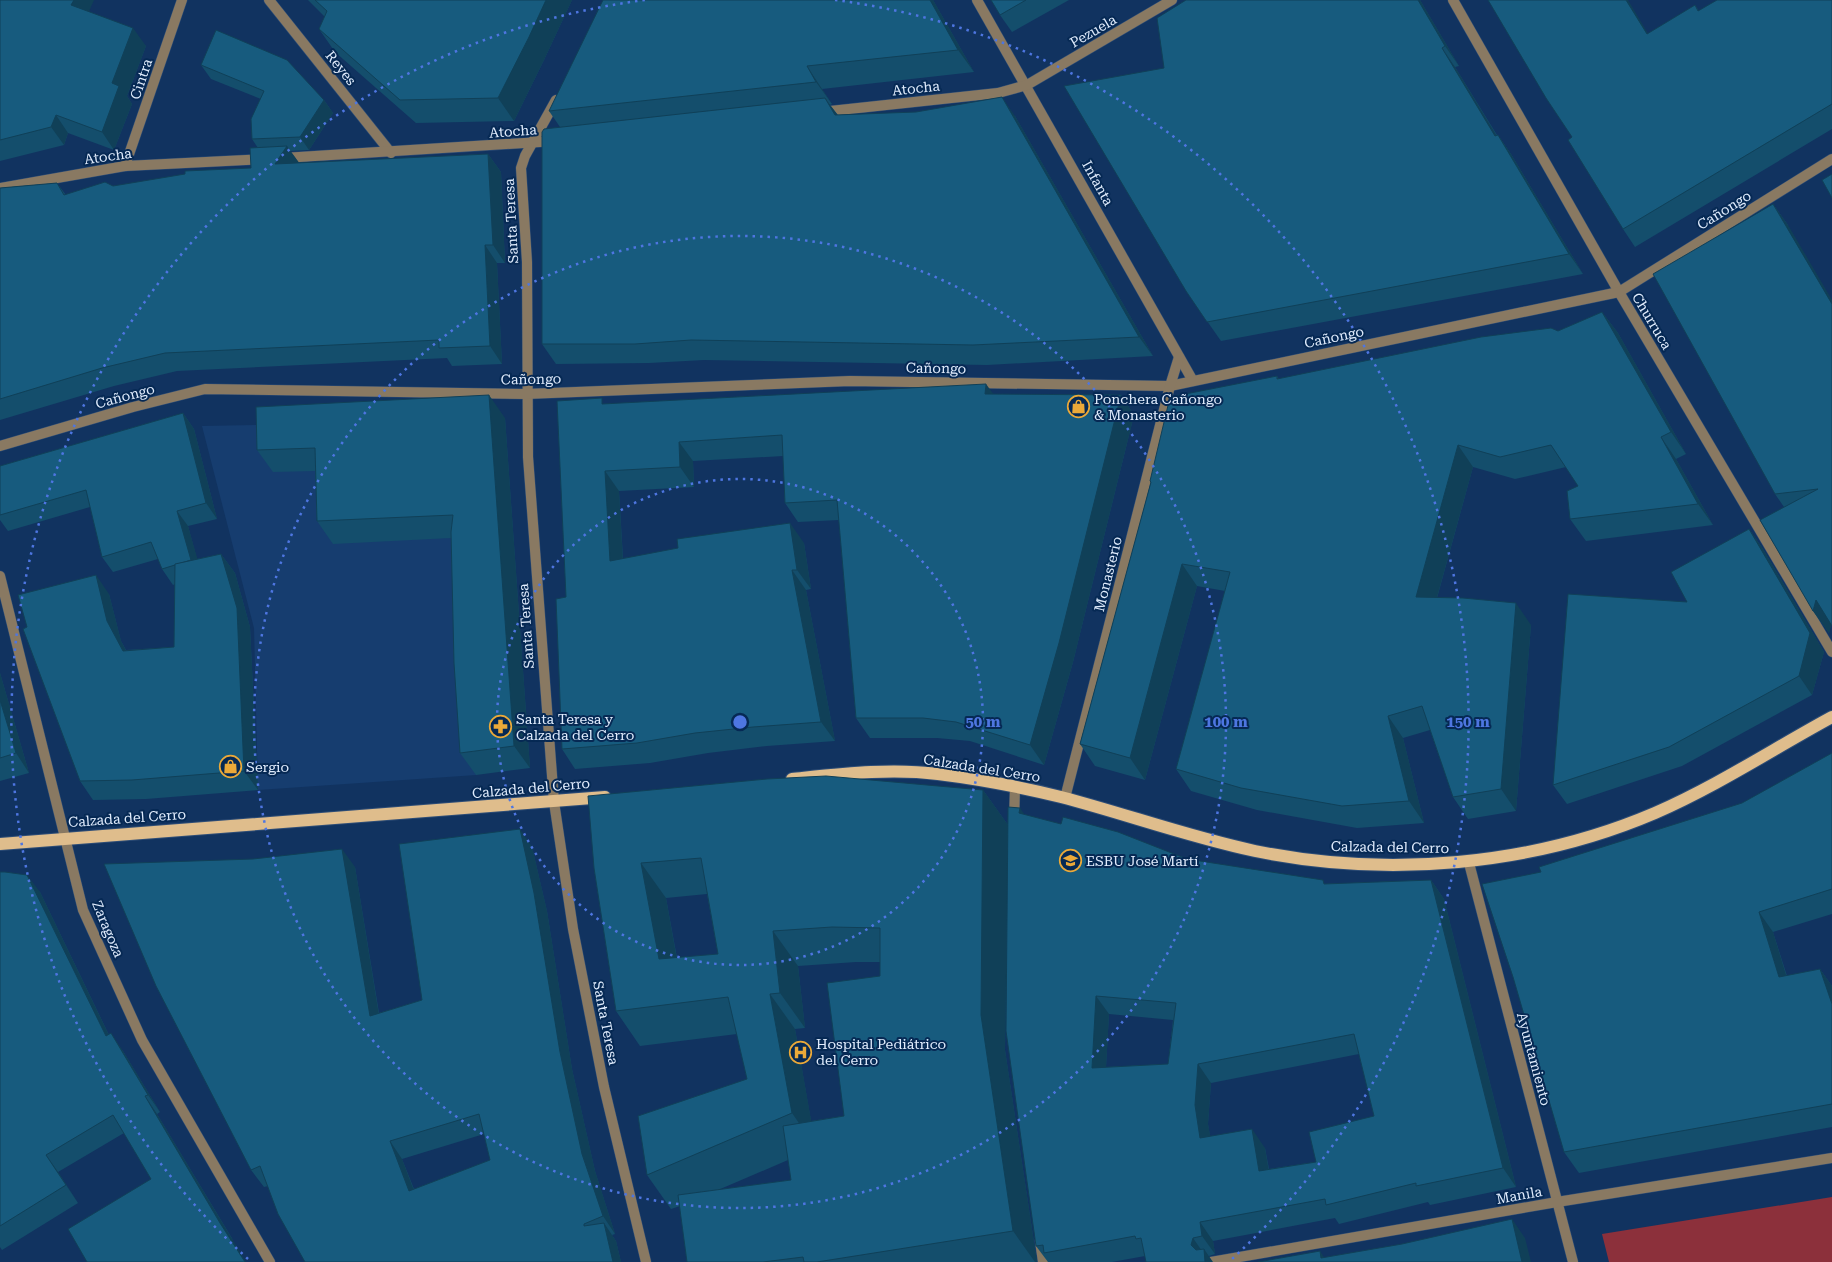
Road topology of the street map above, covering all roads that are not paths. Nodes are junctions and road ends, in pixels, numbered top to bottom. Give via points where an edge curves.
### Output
1 (182, 0) edge
2 (269, 0) edge
3 (978, 0) edge
4 (1172, 0) edge
5 (1453, 0) edge
6 (1028, 85) junction
7 (560, 93) edge
8 (810, 114) edge
9 (563, 140) edge
10 (534, 144) junction
11 (391, 153) junction
12 (1832, 159) edge
13 (125, 166) junction
14 (0, 188) edge
15 (1619, 292) junction
16 (1179, 357) junction
17 (1193, 381) junction
18 (1170, 386) junction
19 (526, 394) junction
20 (0, 446) edge
21 (0, 576) edge
22 (1832, 652) edge
23 (1832, 717) edge
24 (778, 780) edge
25 (1014, 787) junction
26 (622, 795) edge
27 (1065, 798) junction
28 (554, 802) junction
29 (1014, 836) edge
30 (65, 837) junction
31 (0, 844) edge
32 (1469, 863) junction
33 (1832, 1158) edge
34 (1557, 1202) junction
35 (1039, 1233) edge
36 (270, 1262) edge
37 (646, 1262) edge
38 (1043, 1262) edge
39 (1211, 1262) edge
40 (1573, 1262) edge

1 - 13 street, Cintra
2 - 11 street, Reyes
3 - 6 street, Infanta
4 - 6 street, Pezuela
5 - 15 street, Churruca
6 - 8 street, Atocha via 998,93
6 - 16 street, Infanta
7 - 10 street, Santa Teresa
9 - 10 street, Atocha
10 - 11 street, Atocha
10 - 19 street, Santa Teresa via 521,168 527,262
11 - 13 street, Atocha
12 - 15 street, Cañongo
13 - 14 street, Atocha
15 - 17 street, Cañongo
15 - 22 street, Churruca
16 - 17 street, Infanta
16 - 18 street, Monasterio
17 - 18 street, Cañongo
18 - 19 street, Cañongo via 850,381
18 - 27 street, Monasterio
19 - 20 street, Cañongo via 205,389
19 - 28 street, Santa Teresa
21 - 30 street, Zaragoza
23 - 32 main road, Calzada del Cerro via 1715,783 1654,813 1570,842
24 - 25 main road, Calzada del Cerro via 875,770 936,774
25 - 27 main road, Calzada del Cerro
25 - 29 street
26 - 28 main road, Calzada del Cerro
27 - 32 main road, Calzada del Cerro via 1264,852 1338,863
28 - 30 main road, Calzada del Cerro
28 - 37 street, Santa Teresa via 573,929 604,1087
30 - 31 main road, Calzada del Cerro
30 - 36 street, Zaragoza via 83,910 142,1040
32 - 34 street, Ayuntamiento
33 - 34 street, Manila
34 - 39 street, Manila
34 - 40 street, Ayuntamiento
35 - 38 street

